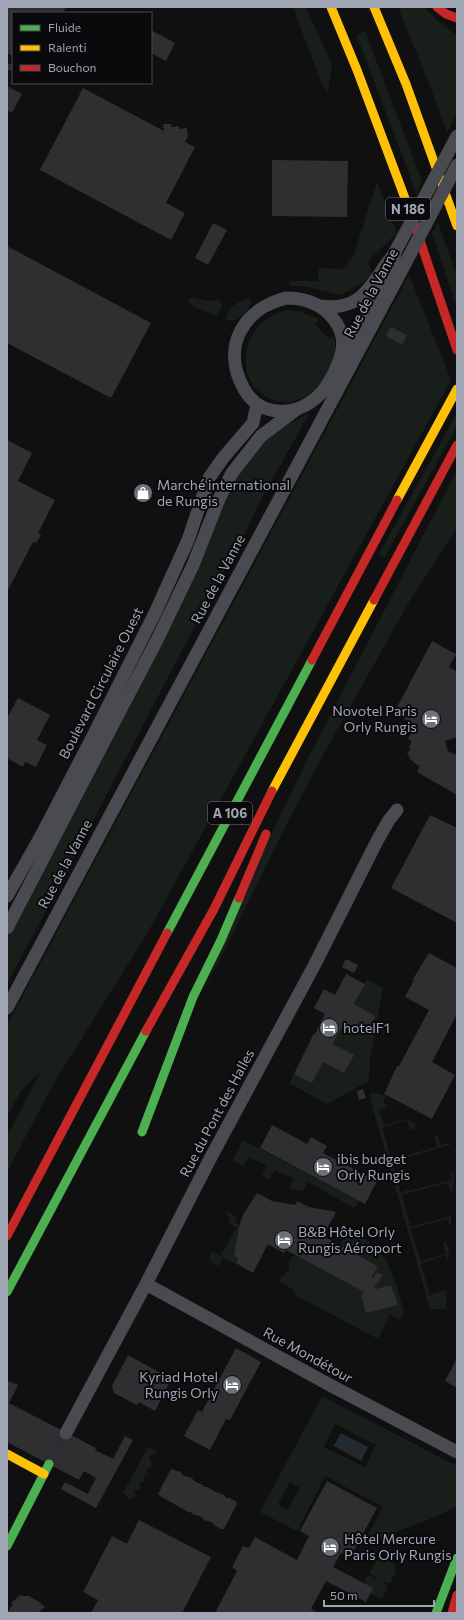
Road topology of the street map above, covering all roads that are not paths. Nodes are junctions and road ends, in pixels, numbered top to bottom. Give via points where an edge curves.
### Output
1 (331, 7) edge
2 (374, 7) edge
3 (437, 7) edge
4 (455, 7) edge
5 (457, 12) edge
6 (457, 18) edge
7 (457, 136) edge
8 (457, 165) edge
9 (457, 226) edge
10 (396, 252) junction
11 (319, 306) junction
12 (457, 350) edge
13 (341, 359) junction
14 (456, 390) edge
15 (257, 404) junction
16 (297, 409) junction
17 (457, 445) edge
18 (275, 785) junction
19 (277, 800) dead end
20 (397, 810) dead end
21 (269, 828) dead end
22 (7, 896) edge
23 (7, 928) edge
24 (7, 1008) edge
25 (142, 1132) dead end
26 (7, 1236) edge
27 (146, 1284) junction
28 (7, 1292) edge
29 (66, 1433) tunnel mouth
30 (457, 1452) edge
31 (7, 1454) edge
32 (49, 1464) tunnel mouth
33 (44, 1474) junction
34 (7, 1546) edge
35 (457, 1558) edge
36 (457, 1595) edge
37 (457, 1605) edge
38 (436, 1613) edge
39 (452, 1613) edge

1 - 12 main road, N 186 via 415,227
2 - 9 main road, N 186 via 406,84
3 - 6 main road
4 - 5 main road
7 - 10 street, bridge
8 - 24 street, Rue de la Vanne, bridge
10 - 11 street via 385,264 372,286 360,297 338,307
10 - 13 street via 393,270
11 - 13 street via 328,312 339,329 344,346
11 - 15 street via 295,298 275,301 249,319 239,332 235,344 237,373 244,389
13 - 16 street via 322,392
14 - 26 main road, A 106
15 - 16 street via 278,412
15 - 22 street, Boulevard Circulaire Ouest via 253,423 223,458 210,478 188,540 154,613 85,751
16 - 23 street via 262,436 232,473 193,565 158,638
17 - 18 main road, A 106
18 - 19 main road
18 - 28 main road, A 106 via 214,909
20 - 27 street, Rue du Pont des Halles via 377,841 319,957
21 - 25 main road via 222,940 193,997
27 - 29 street, Rue du Pont des Halles
27 - 30 street, Rue Mondétour
31 - 33 main road
32 - 33 main road
33 - 34 main road
35 - 38 main road
36 - 39 main road
37 - 39 main road

